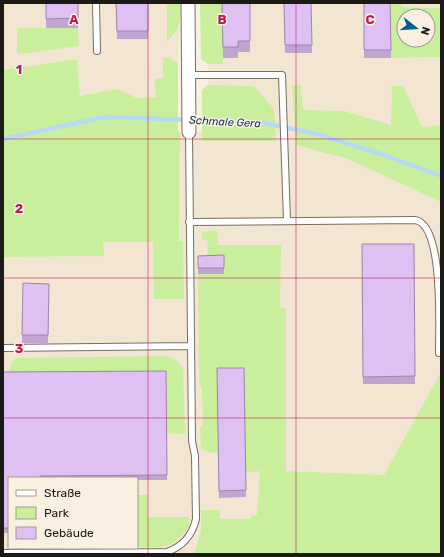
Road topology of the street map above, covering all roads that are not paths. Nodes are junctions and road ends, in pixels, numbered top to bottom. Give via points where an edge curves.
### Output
1 (96, 3) edge
2 (188, 3) edge
3 (97, 51) dead end
4 (188, 75) junction
5 (189, 132) joint
6 (287, 221) junction
7 (189, 222) junction
8 (191, 346) junction
9 (3, 348) edge
10 (439, 353) dead end
11 (3, 553) edge

1 - 3 lane
2 - 4 street
4 - 5 street
4 - 6 lane via 282,75
5 - 7 lane
6 - 7 lane
6 - 10 lane via 423,222 432,235 439,274
7 - 8 lane
8 - 9 lane
8 - 11 lane via 196,519 194,529 187,539 178,548 167,552

